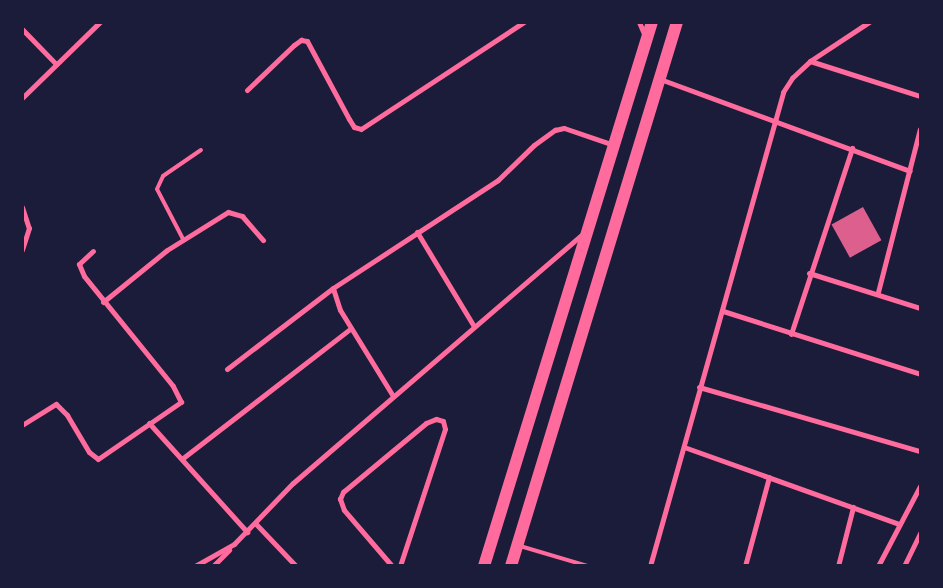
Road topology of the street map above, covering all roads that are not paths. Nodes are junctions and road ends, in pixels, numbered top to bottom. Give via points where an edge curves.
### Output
1 (100, 22) edge
2 (524, 22) edge
3 (639, 22) edge
4 (652, 22) edge
5 (677, 22) edge
6 (869, 22) edge
7 (22, 28) edge
8 (647, 39) junction
9 (810, 61) junction
10 (56, 64) junction
11 (660, 79) junction
12 (248, 90) dead end
13 (920, 96) edge
14 (22, 98) edge
15 (775, 120) junction
16 (920, 129) edge
17 (614, 145) junction
18 (852, 148) junction
19 (201, 150) dead end
20 (910, 171) junction
21 (22, 207) edge
22 (586, 231) junction
23 (417, 232) junction
24 (184, 239) junction
25 (263, 240) dead end
26 (22, 250) edge
27 (93, 252) dead end
28 (809, 273) junction
29 (333, 288) junction
30 (878, 292) junction
31 (104, 302) junction
32 (920, 308) edge
33 (723, 311) junction
34 (474, 325) junction
35 (351, 328) junction
36 (791, 334) junction
37 (227, 369) dead end
38 (920, 374) edge
39 (699, 387) junction
40 (393, 396) junction
41 (149, 423) junction
42 (22, 425) edge
43 (684, 447) junction
44 (920, 451) edge
45 (183, 458) junction
46 (769, 477) junction
47 (920, 486) edge
48 (853, 507) junction
49 (256, 522) junction
50 (899, 524) junction
51 (247, 532) junction
52 (920, 533) edge
53 (234, 544) junction
54 (518, 546) junction
55 (576, 564) edge
56 (195, 566) edge
57 (213, 566) edge
58 (296, 566) edge
59 (392, 566) edge
60 (400, 566) edge
61 (484, 566) edge
62 (511, 566) edge
63 (588, 566) edge
64 (650, 566) edge
65 (745, 566) edge
66 (838, 566) edge
67 (878, 566) edge
68 (904, 566) edge

1 - 10 street
2 - 12 street via 361,129 354,127 349,119 308,41 301,40 294,45
3 - 8 street
4 - 8 highway
5 - 11 highway
6 - 9 street
7 - 10 street
8 - 17 highway
9 - 13 street
9 - 15 street via 783,92
10 - 14 street
11 - 15 street
11 - 54 highway
15 - 18 street
15 - 33 street
16 - 20 street
17 - 22 highway
17 - 23 street via 564,128 555,130 534,145 498,180
18 - 20 street
18 - 28 street
19 - 24 lane via 163,176 157,189
20 - 30 street
21 - 26 street via 29,228
22 - 34 street
22 - 61 highway
23 - 29 street
23 - 34 street
24 - 25 street via 228,212 242,216
24 - 31 street
27 - 31 street via 79,264
28 - 30 street
28 - 36 street
29 - 35 street via 334,298
29 - 37 street
30 - 32 street
31 - 41 street via 173,386 181,402
33 - 36 street
33 - 39 street
34 - 40 street
35 - 40 street
35 - 45 street
36 - 38 street
39 - 43 street
39 - 44 street
40 - 49 street via 293,483
41 - 42 street via 98,460 89,452 68,415 56,404
41 - 45 street
43 - 46 street
43 - 64 street
45 - 51 street
46 - 48 street
46 - 65 street
47 - 50 street
48 - 50 street
48 - 66 street
49 - 51 street
49 - 58 street
50 - 67 street
51 - 53 street
52 - 68 street
53 - 56 street
53 - 57 street
54 - 55 lane
54 - 62 highway
55 - 63 lane
59 - 60 street via 344,510 340,499 343,492 426,423 436,419 442,421 445,430

